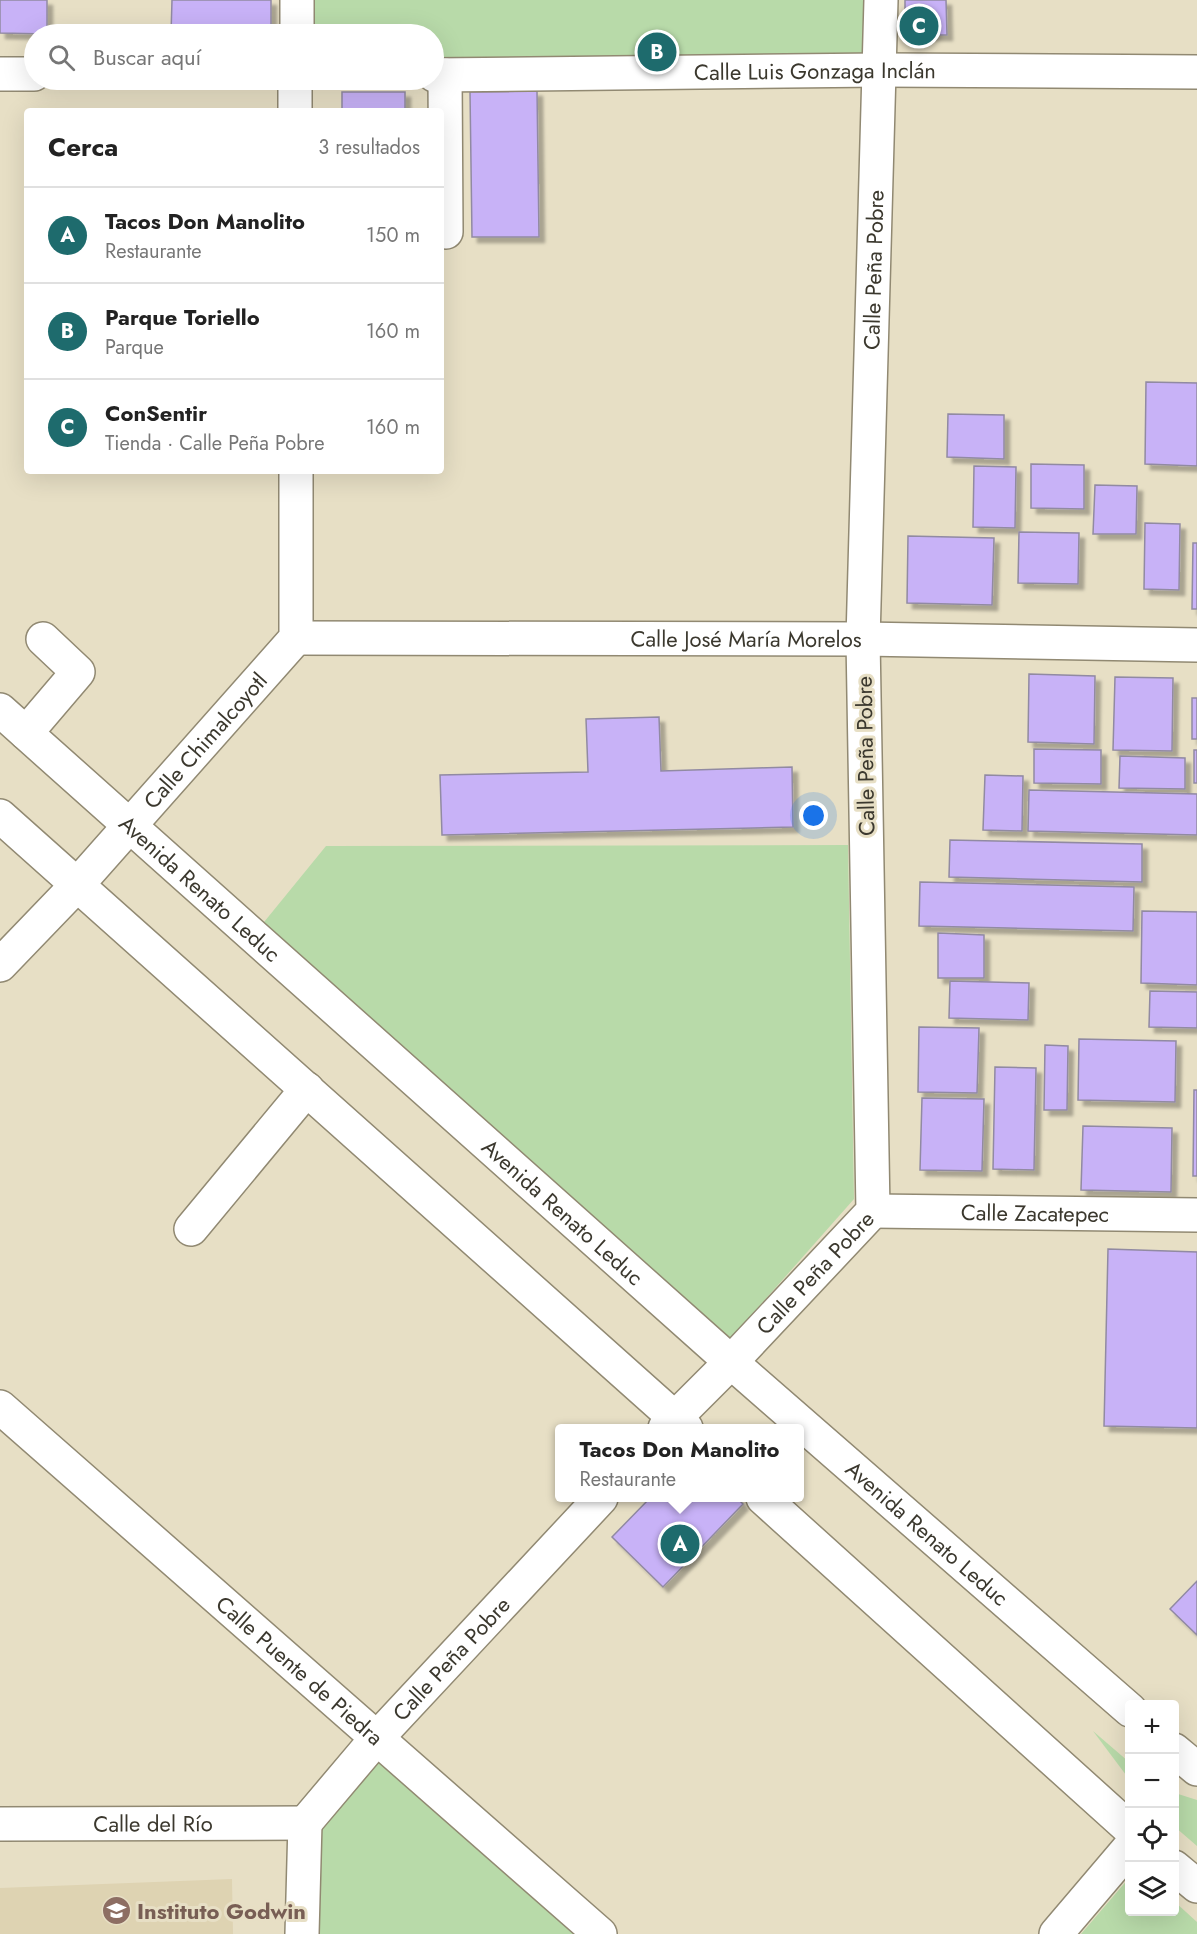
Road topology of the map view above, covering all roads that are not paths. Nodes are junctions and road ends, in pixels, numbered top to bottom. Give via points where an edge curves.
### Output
1 (297, 0) edge
2 (881, 0) edge
3 (297, 24) edge
4 (880, 70) junction
5 (1197, 72) edge
6 (0, 74) edge
7 (24, 74) edge
8 (444, 75) edge
9 (295, 90) edge
10 (440, 90) edge
11 (295, 108) edge
12 (440, 108) edge
13 (444, 187) edge
14 (446, 232) dead end
15 (296, 474) edge
16 (296, 638) junction
17 (43, 639) dead end
18 (863, 639) junction
19 (1197, 645) edge
20 (0, 710) edge
21 (26, 733) junction
22 (0, 816) edge
23 (130, 825) junction
24 (77, 885) junction
25 (0, 965) edge
26 (307, 1089) junction
27 (873, 1211) junction
28 (1197, 1215) edge
29 (191, 1228) dead end
30 (731, 1362) junction
31 (0, 1407) edge
32 (674, 1424) edge
33 (676, 1424) edge
34 (802, 1424) edge
35 (804, 1426) edge
36 (596, 1502) edge
37 (769, 1502) edge
38 (1125, 1706) edge
39 (376, 1739) junction
40 (1179, 1754) edge
41 (1197, 1769) edge
42 (305, 1823) junction
43 (0, 1824) edge
44 (1125, 1824) edge
45 (1125, 1853) edge
46 (1179, 1871) edge
47 (1197, 1886) edge
48 (302, 1934) edge
49 (600, 1934) edge
50 (1056, 1934) edge

1 - 3 street
2 - 4 street, Calle Peña Pobre
4 - 5 street, Calle Luis Gonzaga Inclán
4 - 8 street, Calle Luis Gonzaga Inclán
4 - 18 street, Calle Peña Pobre
6 - 7 street
9 - 11 street
10 - 12 street
13 - 14 street
15 - 16 street
16 - 18 street, Calle José María Morelos
16 - 23 street, Calle Chimalcoyotl
17 - 21 street via 78,672
18 - 19 street, Calle José María Morelos
18 - 27 street, Calle Peña Pobre
20 - 21 street, Avenida Renato Leduc
21 - 23 street, Avenida Renato Leduc
22 - 24 street
23 - 24 street, Calle Chimalcoyotl
23 - 30 street, Avenida Renato Leduc
24 - 25 street, Calle Chimalcoyotl
24 - 26 street
26 - 29 street
26 - 32 street
27 - 28 street, Calle Zacatepec
27 - 30 street, Calle Peña Pobre
30 - 33 street, Calle Peña Pobre
30 - 34 street, Avenida Renato Leduc
31 - 39 street, Calle Puente de Piedra
35 - 38 street, Avenida Renato Leduc
36 - 39 street, Calle Peña Pobre
37 - 44 street
39 - 42 street, Calle Peña Pobre
39 - 49 street, Calle Puente de Piedra
40 - 41 street
42 - 43 street, Calle del Río
42 - 48 street
45 - 50 street
46 - 47 street

